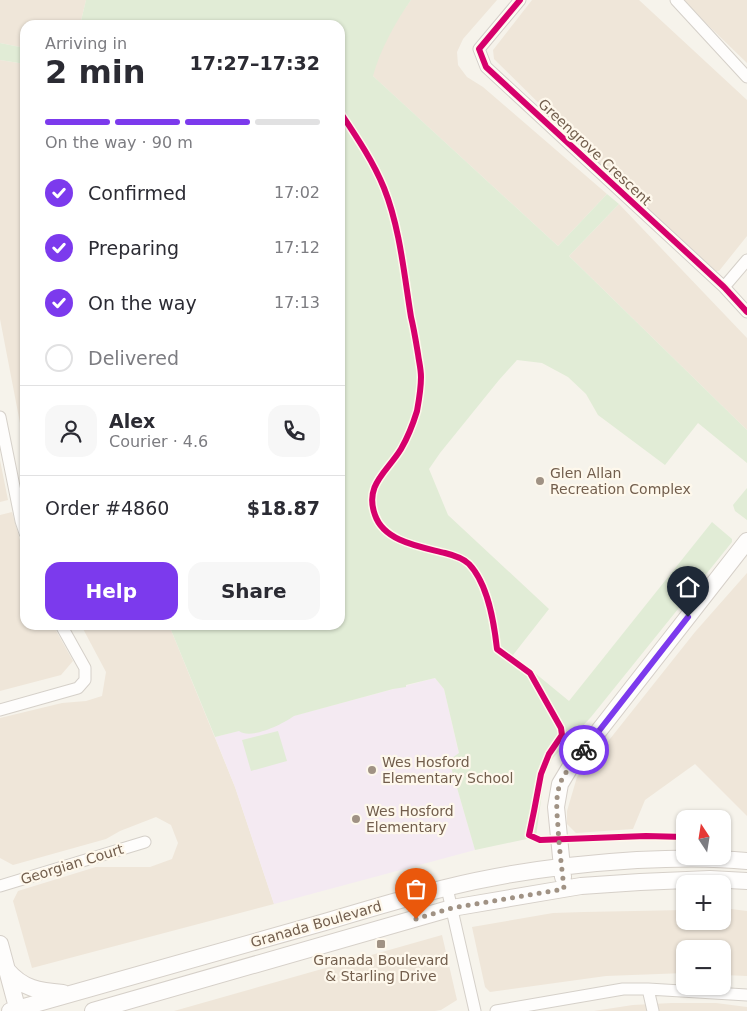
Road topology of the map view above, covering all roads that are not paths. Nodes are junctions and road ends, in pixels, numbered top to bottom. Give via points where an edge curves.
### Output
1 (520, 0) edge
2 (676, 0) edge
3 (747, 77) edge
4 (747, 260) edge
5 (724, 288) junction
6 (747, 312) edge
7 (0, 417) edge
8 (20, 516) edge
9 (747, 541) edge
10 (64, 630) edge
11 (0, 710) edge
12 (145, 842) dead end
13 (747, 861) edge
14 (562, 866) junction
15 (747, 881) edge
16 (0, 886) edge
17 (447, 888) junction
18 (564, 889) junction
19 (452, 908) junction
20 (0, 944) edge
21 (7, 970) junction
22 (648, 989) junction
23 (0, 992) edge
24 (70, 994) junction
25 (747, 995) edge
26 (15, 1010) edge
27 (94, 1011) edge
28 (475, 1011) edge
29 (496, 1011) edge
30 (653, 1011) edge

1 - 5 street, Greengrove Crescent via 479,49 486,67
2 - 3 street
4 - 5 street
5 - 6 street, Greengrove Crescent
7 - 8 street
9 - 14 main road via 560,784 556,807
10 - 11 street via 85,668 85,680 78,688
12 - 16 street, Georgian Court
13 - 14 main road, Granada Boulevard via 677,858
14 - 17 main road, Granada Boulevard
14 - 18 main road
15 - 18 main road, Granada Boulevard via 640,882
17 - 19 street
17 - 24 main road, Granada Boulevard
18 - 19 main road, Granada Boulevard
19 - 27 main road, Granada Boulevard
19 - 28 street
20 - 21 main road
21 - 23 main road
21 - 24 main road via 35,990
21 - 26 main road
22 - 25 street
22 - 29 street via 623,989
22 - 30 street
24 - 26 main road, Granada Boulevard

